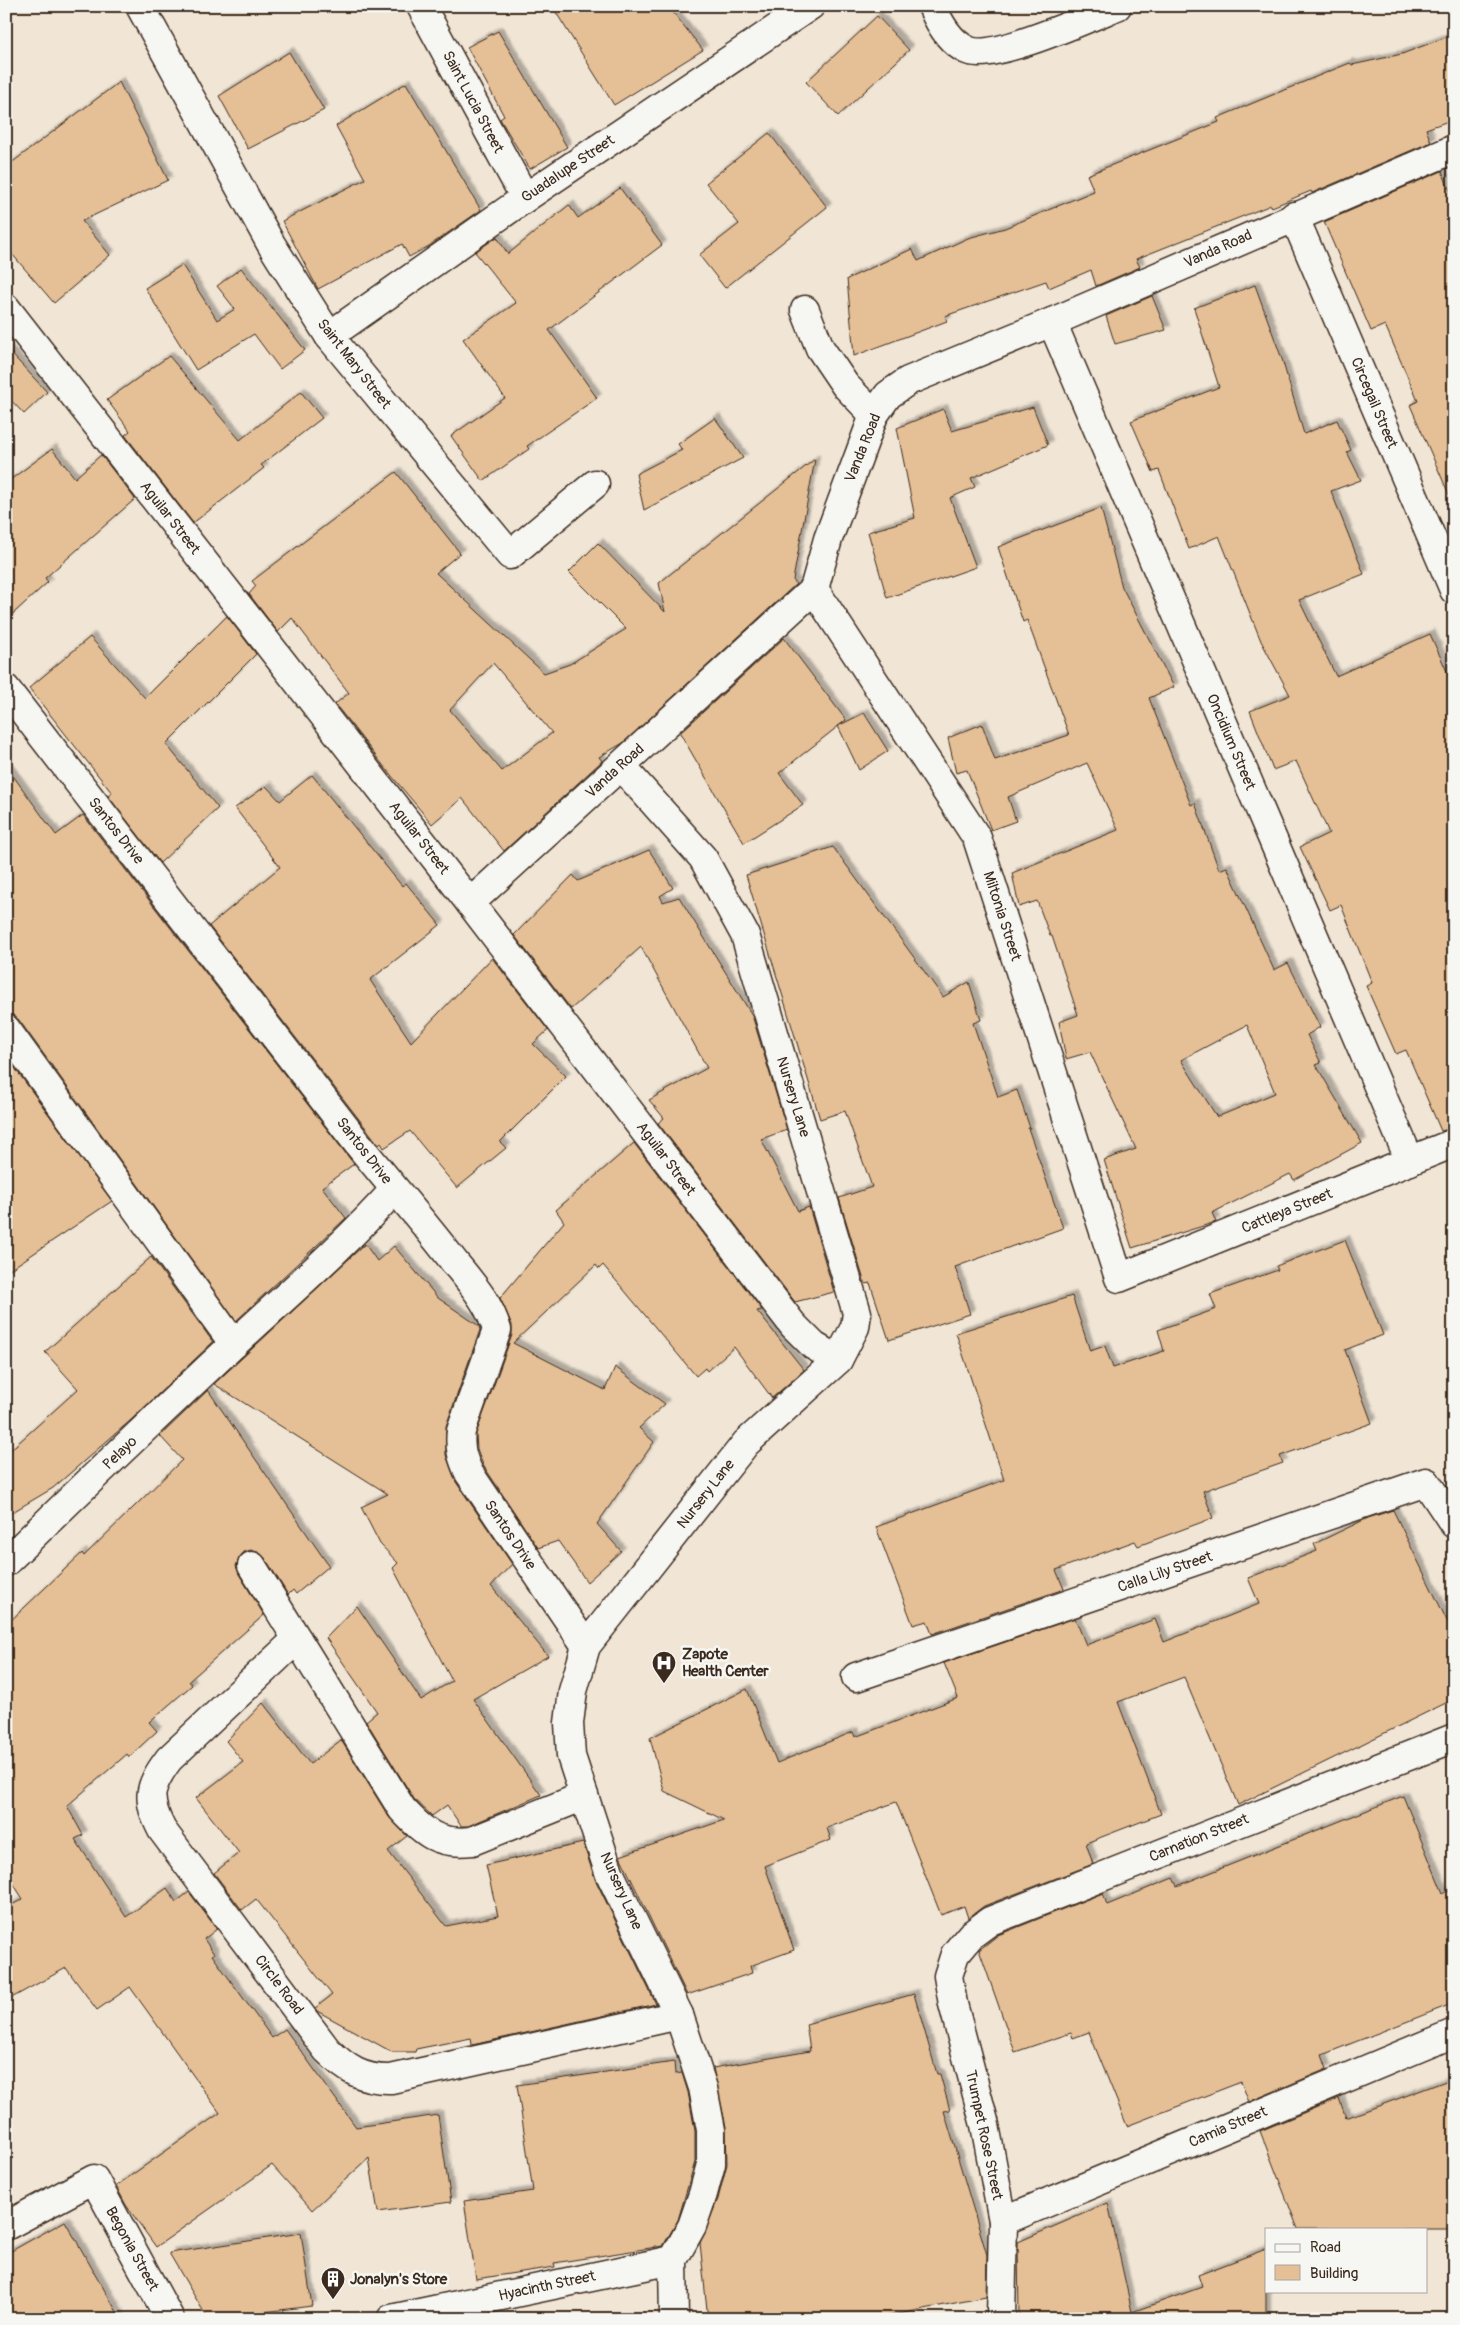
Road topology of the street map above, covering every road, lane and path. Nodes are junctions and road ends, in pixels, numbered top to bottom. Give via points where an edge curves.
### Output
1 (140, 6) edge
2 (421, 6) edge
3 (810, 6) edge
4 (932, 6) edge
5 (1117, 6) edge
6 (1454, 148) edge
7 (525, 198) junction
8 (1294, 216) junction
9 (6, 308) edge
10 (805, 310) dead end
11 (1052, 322) junction
12 (329, 336) junction
13 (874, 415) junction
14 (595, 484) dead end
15 (814, 589) junction
16 (1454, 590) edge
17 (6, 689) edge
18 (622, 766) junction
19 (470, 904) junction
20 (6, 1029) edge
21 (1454, 1143) edge
22 (1410, 1161) junction
23 (394, 1190) junction
24 (1119, 1278) joint
25 (234, 1344) junction
26 (838, 1360) junction
27 (1454, 1524) edge
28 (6, 1562) edge
29 (252, 1566) dead end
30 (297, 1638) junction
31 (586, 1646) junction
32 (856, 1678) dead end
33 (1454, 1738) edge
34 (584, 1796) junction
35 (954, 1954) joint
36 (679, 2015) junction
37 (1454, 2033) edge
38 (1002, 2220) junction
39 (6, 2226) edge
40 (673, 2260) junction
41 (170, 2319) edge
42 (392, 2319) edge
43 (674, 2319) edge
44 (1001, 2319) edge

1 - 12 street, Saint Mary Street via 271,244
2 - 7 street, Saint Lucia Street
3 - 7 street, Guadalupe Street
4 - 5 street via 937,20 951,38 968,51 990,52
6 - 8 street, Vanda Road
7 - 12 street, Guadalupe Street
8 - 11 street, Vanda Road
8 - 16 street, Circegail Street
9 - 19 street, Aguilar Street
10 - 13 street via 820,348 845,385
11 - 13 street, Vanda Road via 908,381 888,395
11 - 22 street, Oncidium Street
12 - 14 street, Saint Mary Street via 510,555
13 - 15 street, Vanda Road via 828,539
15 - 18 street, Vanda Road
15 - 24 street, Miltonia Street via 977,838
17 - 23 street, Santos Drive
18 - 19 street, Vanda Road
18 - 26 street, Nursery Lane via 703,858 745,935 857,1313 855,1327
19 - 26 street, Aguilar Street via 793,1325 814,1346
20 - 25 street
21 - 22 street, Cattleya Street
22 - 24 street, Cattleya Street
23 - 25 street, Pelayo via 341,1246
23 - 31 street, Santos Drive via 422,1220 493,1316 497,1330 461,1430 459,1446 469,1473
25 - 28 street, Pelayo
26 - 31 street, Nursery Lane via 746,1444
27 - 32 street, Calla Lily Street via 1426,1482
29 - 30 street
30 - 34 street via 402,1809 435,1838 453,1843 472,1841
30 - 36 street, Circle Road via 169,1759 150,1792 152,1811 162,1830 327,2050 342,2064 367,2077 390,2079
31 - 34 street, Nursery Lane via 573,1691 569,1723 571,1756
33 - 35 street, Carnation Street via 990,1921 971,1935
34 - 36 street, Nursery Lane via 609,1872
35 - 38 street, Trumpet Rose Street via 948,1976 985,2125
36 - 40 street, Nursery Lane via 703,2088 711,2130 711,2164 692,2226
37 - 38 street, Camia Street
38 - 44 street, Trumpet Rose Street
39 - 41 street, Begonia Street via 94,2180
40 - 42 street, Hyacinth Street
40 - 43 street

